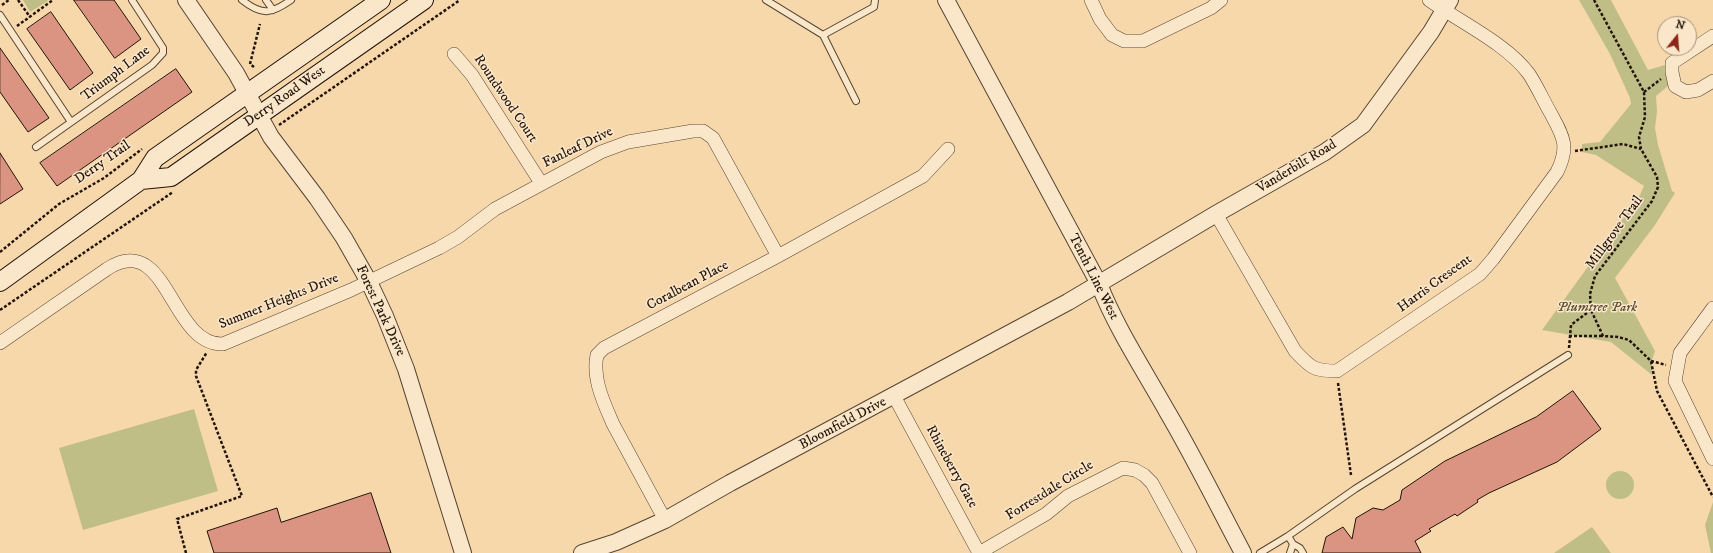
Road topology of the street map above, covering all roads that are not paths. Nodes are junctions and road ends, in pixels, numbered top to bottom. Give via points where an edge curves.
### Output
1 (132, 0) edge
2 (186, 0) edge
3 (242, 0) edge
4 (266, 0) edge
5 (291, 0) edge
6 (381, 0) edge
7 (424, 0) edge
8 (766, 0) edge
9 (875, 0) edge
10 (946, 0) edge
11 (1091, 0) edge
12 (1221, 0) edge
13 (1429, 0) edge
14 (1447, 6) edge
15 (273, 10) junction
16 (0, 15) edge
17 (823, 35) junction
18 (1713, 36) edge
19 (454, 54) dead end
20 (1713, 81) edge
21 (247, 94) junction
22 (856, 101) dead end
23 (259, 115) junction
24 (71, 122) junction
25 (36, 147) dead end
26 (948, 149) dead end
27 (141, 180) junction
28 (541, 183) junction
29 (1216, 214) junction
30 (778, 256) junction
31 (0, 282) edge
32 (369, 282) junction
33 (1099, 284) junction
34 (1713, 308) edge
35 (0, 343) edge
36 (1568, 355) road end
37 (894, 396) junction
38 (1713, 459) edge
39 (665, 520) junction
40 (1288, 536) junction
41 (1293, 544) junction
42 (463, 553) edge
43 (582, 553) edge
44 (979, 553) edge
45 (1190, 553) edge
46 (1244, 553) edge
47 (1260, 553) edge
48 (1290, 553) edge
49 (1303, 553) edge

1 - 24 lane, Triumph Lane via 163,48 162,53 152,65
2 - 21 street, Forest Park Drive via 236,73
3 - 15 lane via 255,10
4 - 15 lane
5 - 15 lane
6 - 21 main road, Derry Road West
7 - 23 main road, Derry Road West
8 - 17 lane
9 - 17 lane via 874,7
10 - 33 street, Tenth Line West
11 - 12 street via 1100,19 1112,35 1124,41 1144,41 1211,8
13 - 14 street
14 - 29 street, Vanderbilt Road via 1431,32 1363,124 1325,152
14 - 29 street, Harris Crescent via 1506,50 1529,74 1561,133 1565,152 1557,172 1480,274 1337,371 1322,371 1309,366 1295,351
16 - 24 lane
17 - 22 lane
18 - 20 street via 1672,63 1675,86 1686,92 1698,90
19 - 28 street, Roundwood Court via 472,75
21 - 23 street, Forest Park Drive
21 - 27 main road, Derry Road West via 155,158
23 - 27 main road, Derry Road West via 171,177
23 - 32 street, Forest Park Drive via 271,137 344,238
24 - 25 lane, Triumph Lane
26 - 30 street, Coralbean Place via 923,176
27 - 31 main road, Derry Road West
28 - 30 street, Fanleaf Drive via 601,152 628,142 703,131 713,138
28 - 32 street, Fanleaf Drive via 495,209 445,244
29 - 33 street, Vanderbilt Road
30 - 39 street, Coralbean Place via 604,348 597,355 595,375 606,409
32 - 35 street, Summer Heights Drive via 232,341 217,344 210,343 196,332 152,270 141,262 129,259 114,264
32 - 42 street, Forest Park Drive via 406,369
33 - 37 street, Bloomfield Drive
33 - 46 street, Tenth Line West via 1137,362 1171,417
34 - 38 street via 1680,353 1675,381
36 - 40 lane via 1355,489
37 - 39 street, Bloomfield Drive
37 - 44 street, Rhineberry Gate
39 - 43 street, Bloomfield Drive via 616,542
40 - 41 lane
40 - 47 lane
41 - 48 lane
41 - 49 lane
44 - 45 street, Forrestdale Circle via 1046,514 1068,496 1123,468 1135,470 1152,483

